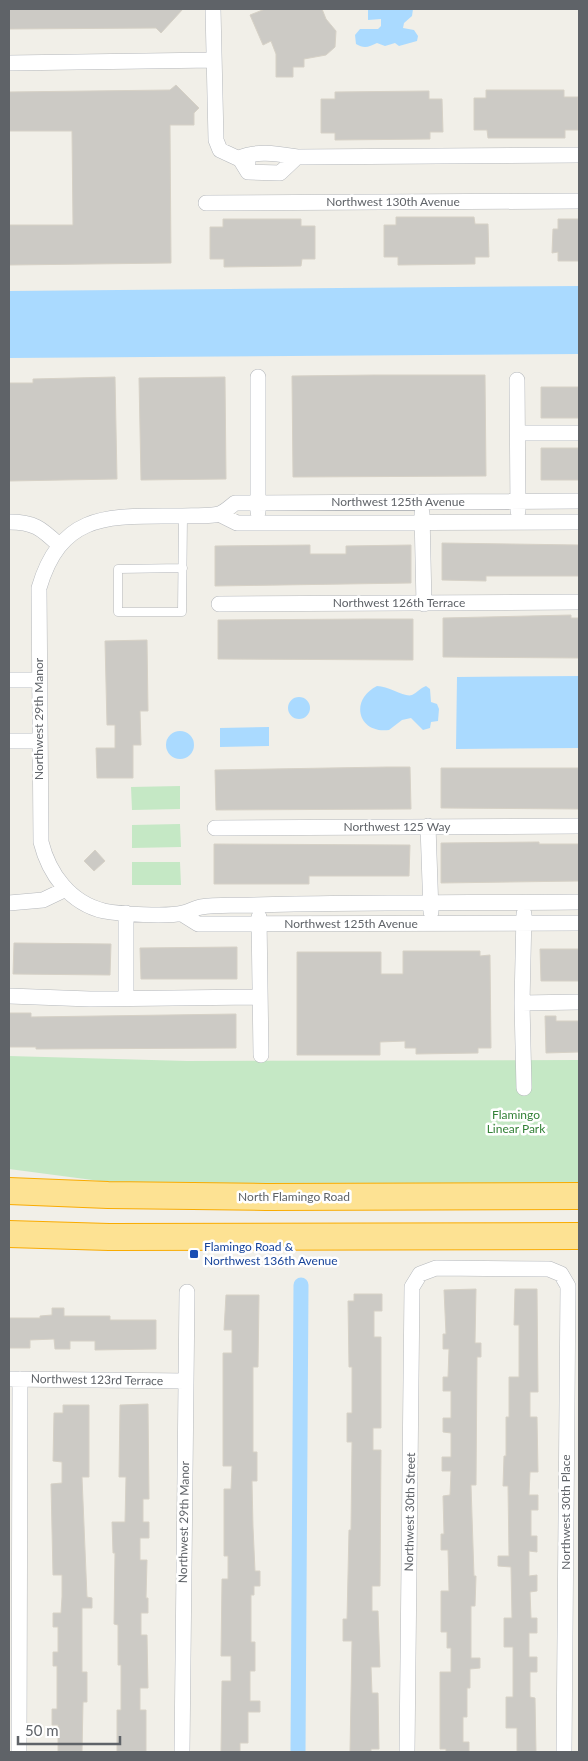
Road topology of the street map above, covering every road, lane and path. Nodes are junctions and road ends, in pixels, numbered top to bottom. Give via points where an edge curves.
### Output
1 (213, 9) edge
2 (214, 60) junction
3 (9, 62) edge
4 (579, 155) edge
5 (579, 201) edge
6 (206, 203) dead end
7 (258, 377) dead end
8 (517, 380) dead end
9 (518, 433) junction
10 (579, 433) edge
11 (518, 501) junction
12 (579, 501) edge
13 (421, 502) junction
14 (258, 503) junction
15 (219, 514) junction
16 (183, 516) junction
17 (9, 522) edge
18 (579, 522) edge
19 (258, 523) junction
20 (518, 523) junction
21 (422, 524) junction
22 (59, 545) junction
23 (183, 568) junction
24 (579, 602) edge
25 (219, 604) dead end
26 (424, 604) junction
27 (9, 680) edge
28 (39, 680) junction
29 (9, 741) edge
30 (39, 741) junction
31 (428, 826) junction
32 (579, 826) edge
33 (215, 828) dead end
34 (66, 889) junction
35 (579, 902) edge
36 (9, 903) edge
37 (524, 903) junction
38 (432, 904) junction
39 (259, 905) junction
40 (126, 914) junction
41 (182, 914) junction
42 (579, 923) edge
43 (431, 924) junction
44 (524, 924) junction
45 (260, 925) junction
46 (9, 996) edge
47 (260, 997) junction
48 (126, 998) junction
49 (579, 1002) edge
50 (522, 1003) junction
51 (261, 1055) dead end
52 (524, 1088) dead end
53 (9, 1191) edge
54 (579, 1196) edge
55 (9, 1234) edge
56 (579, 1236) edge
57 (420, 1274) joint
58 (187, 1292) dead end
59 (14, 1380) edge
60 (185, 1381) junction
61 (19, 1752) edge
62 (182, 1752) edge
63 (407, 1752) edge
64 (564, 1752) edge

1 - 2 street
2 - 3 street
2 - 4 street via 216,140 220,150 239,158 248,172 280,173 297,157
5 - 6 street, Northwest 130th Avenue
7 - 14 street
8 - 9 street
9 - 10 street
9 - 11 street
11 - 12 street, Northwest 125th Avenue
11 - 13 street, Northwest 125th Avenue
11 - 20 street
13 - 14 street, Northwest 125th Avenue
13 - 21 street
14 - 15 street, Northwest 125th Avenue via 235,503
14 - 19 street
15 - 16 street, Northwest 125th Avenue
15 - 19 street, Northwest 125th Avenue via 237,523
16 - 22 street, Northwest 125th Avenue via 115,516 78,530
16 - 23 lane
17 - 22 street via 27,522 43,530
18 - 20 street, Northwest 125th Avenue
19 - 21 street, Northwest 125th Avenue
20 - 21 street, Northwest 125th Avenue
21 - 26 street
22 - 28 street, Northwest 29th Manor via 44,570 39,588
23 - 23 lane via 182,612 118,612 118,569
24 - 26 street, Northwest 126th Terrace
25 - 26 street, Northwest 126th Terrace
27 - 28 street
28 - 30 street, Northwest 29th Manor
29 - 30 street
30 - 34 street, Northwest 29th Manor via 41,842 50,870
31 - 32 street, Northwest 125 Way
31 - 33 street, Northwest 125 Way
31 - 38 street
34 - 36 street via 43,900
34 - 40 street, Northwest 125th Avenue via 88,905
35 - 37 street, Northwest 125th Avenue
37 - 38 street, Northwest 125th Avenue
37 - 44 street
38 - 39 street, Northwest 125th Avenue
38 - 43 street
39 - 41 street, Northwest 125th Avenue via 201,907
39 - 45 street
40 - 41 street, Northwest 125th Avenue
40 - 48 street
41 - 45 street, Northwest 125th Avenue via 198,924
42 - 44 street, Northwest 125th Avenue
43 - 44 street, Northwest 125th Avenue
43 - 45 street, Northwest 125th Avenue
44 - 50 street
45 - 47 street
46 - 48 street
47 - 48 street
47 - 51 street
49 - 50 street
50 - 52 street
53 - 54 highway, North Flamingo Road via 266,1197
55 - 56 highway via 109,1237
57 - 63 street, Northwest 30th Street via 412,1287
57 - 64 street, Northwest 30th Place via 436,1268 550,1269 561,1274 568,1286
58 - 60 street, Northwest 29th Manor
59 - 60 street, Northwest 123rd Terrace
59 - 61 street
60 - 62 street, Northwest 29th Manor

